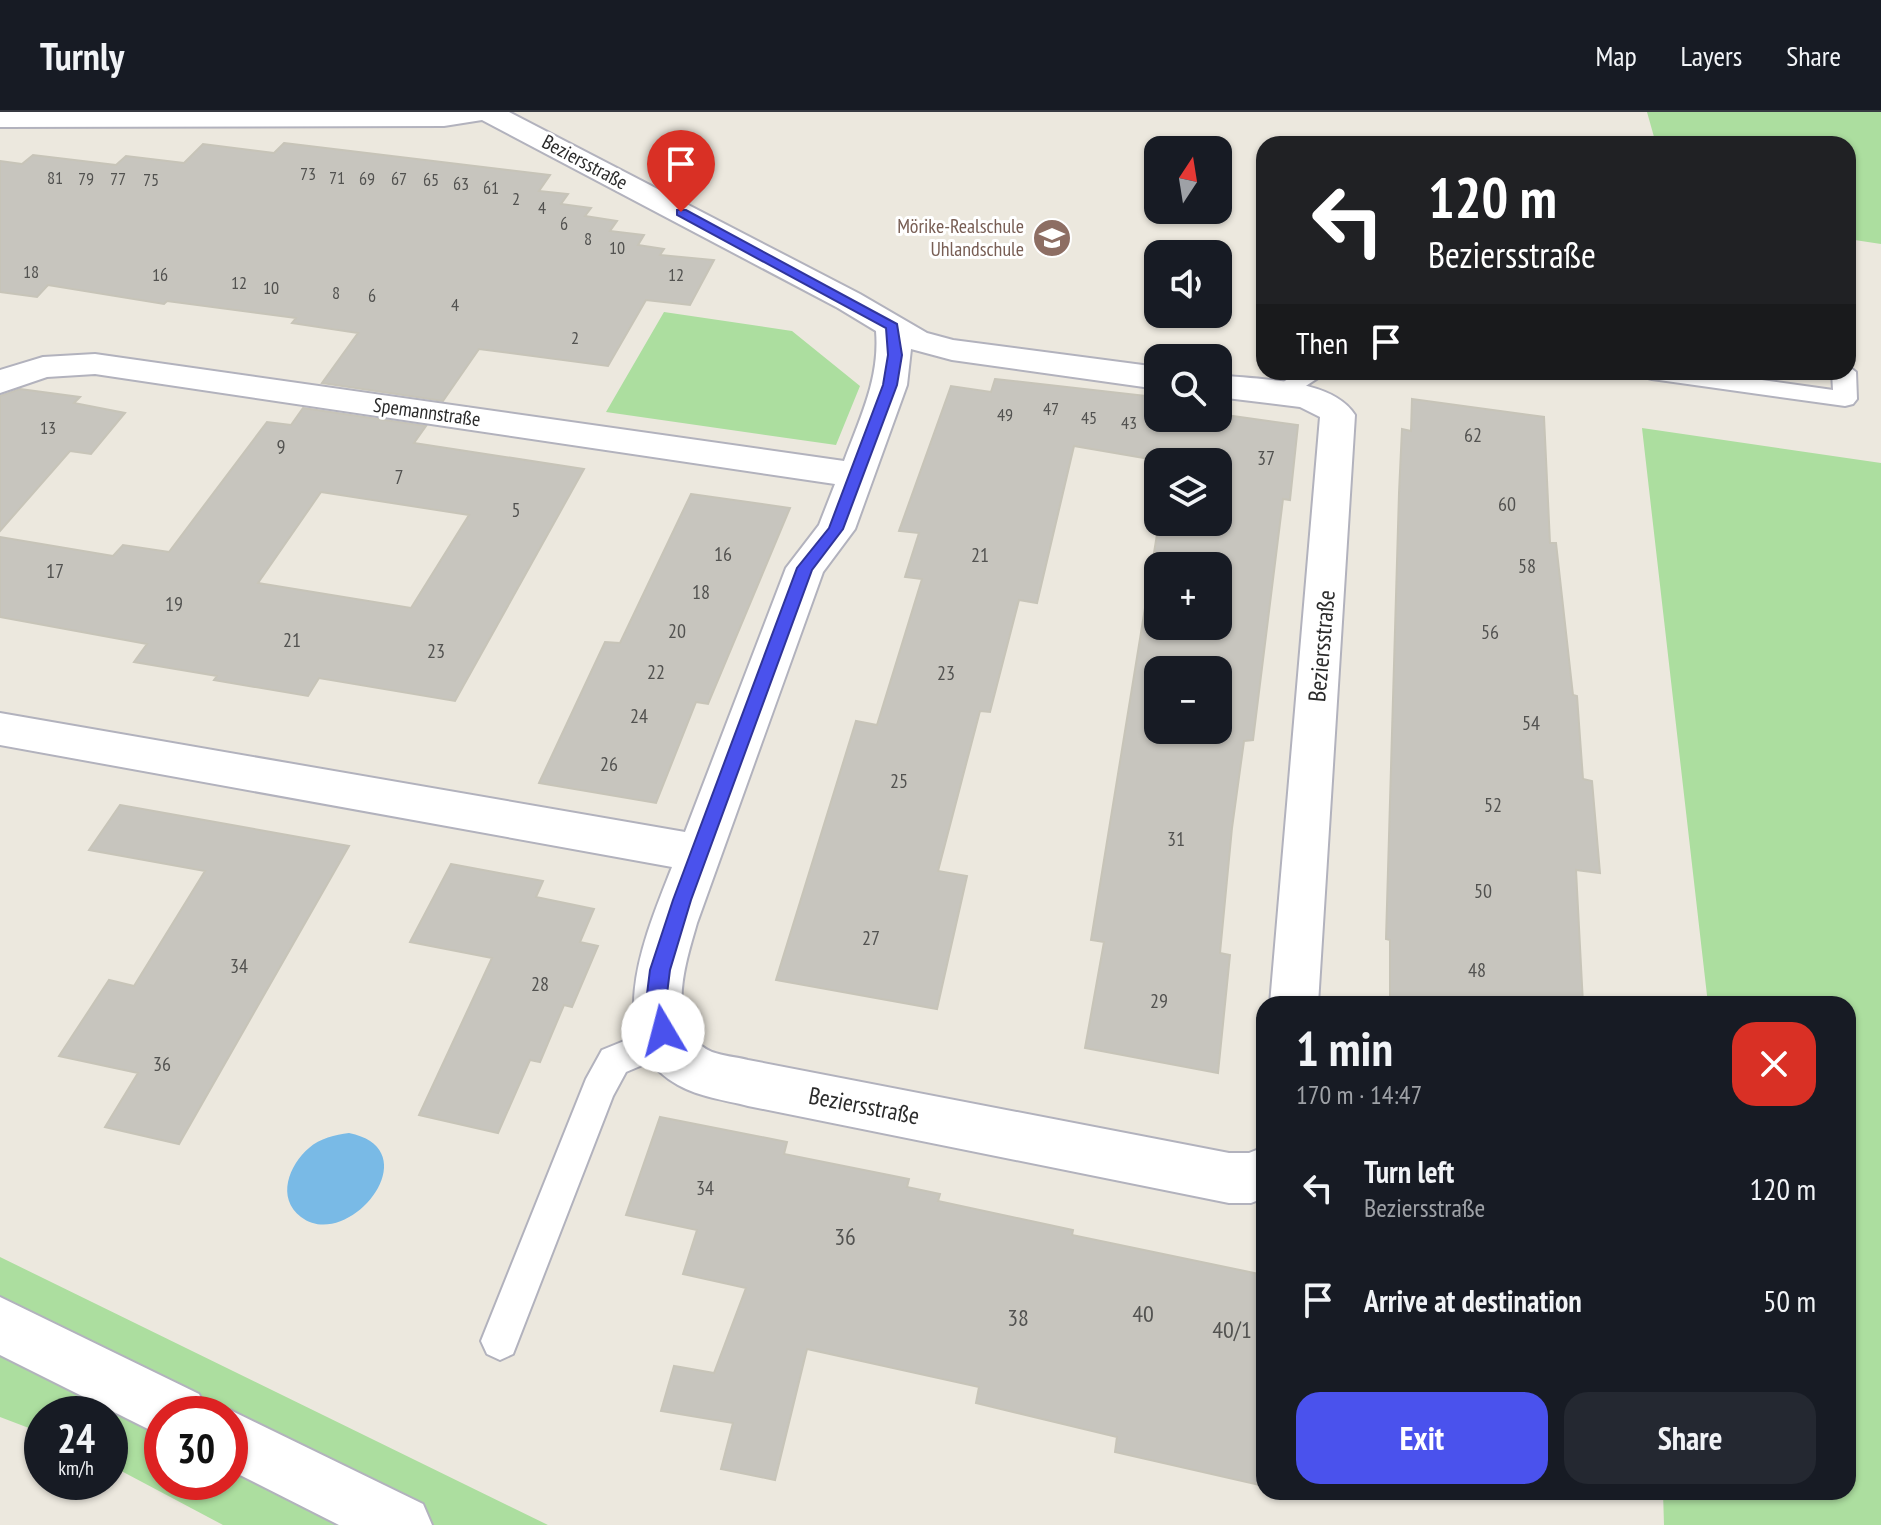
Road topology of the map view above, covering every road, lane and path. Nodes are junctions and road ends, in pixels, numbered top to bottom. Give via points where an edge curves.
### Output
1 (480, 112) edge
2 (488, 112) edge
3 (0, 119) edge
4 (892, 327) junction
5 (1144, 376) edge
6 (1302, 380) edge
7 (1729, 380) edge
8 (1844, 380) edge
9 (0, 382) edge
10 (1232, 388) edge
11 (1278, 394) junction
12 (856, 475) junction
13 (0, 729) edge
14 (698, 853) junction
15 (1295, 996) edge
16 (666, 1039) junction
17 (1256, 1176) edge
18 (0, 1325) edge
19 (500, 1341) dead end
20 (144, 1397) edge
21 (248, 1448) edge
22 (402, 1525) edge

1 - 3 street via 444,118
2 - 4 street, Beziersstraße
4 - 5 street, Beziersstraße via 932,347
4 - 12 street via 890,385
6 - 11 lane
7 - 8 lane via 1845,399
9 - 12 street, Spemannstraße via 43,367 95,364
10 - 11 street, Beziersstraße
11 - 15 street, Beziersstraße via 1328,403 1338,415
12 - 14 street via 836,529 805,568
13 - 14 street
14 - 16 street via 660,970 656,1002
16 - 17 street, Beziersstraße via 675,1055 698,1069 748,1083 1229,1178
16 - 19 lane via 614,1061 598,1090
18 - 20 street
21 - 22 street

